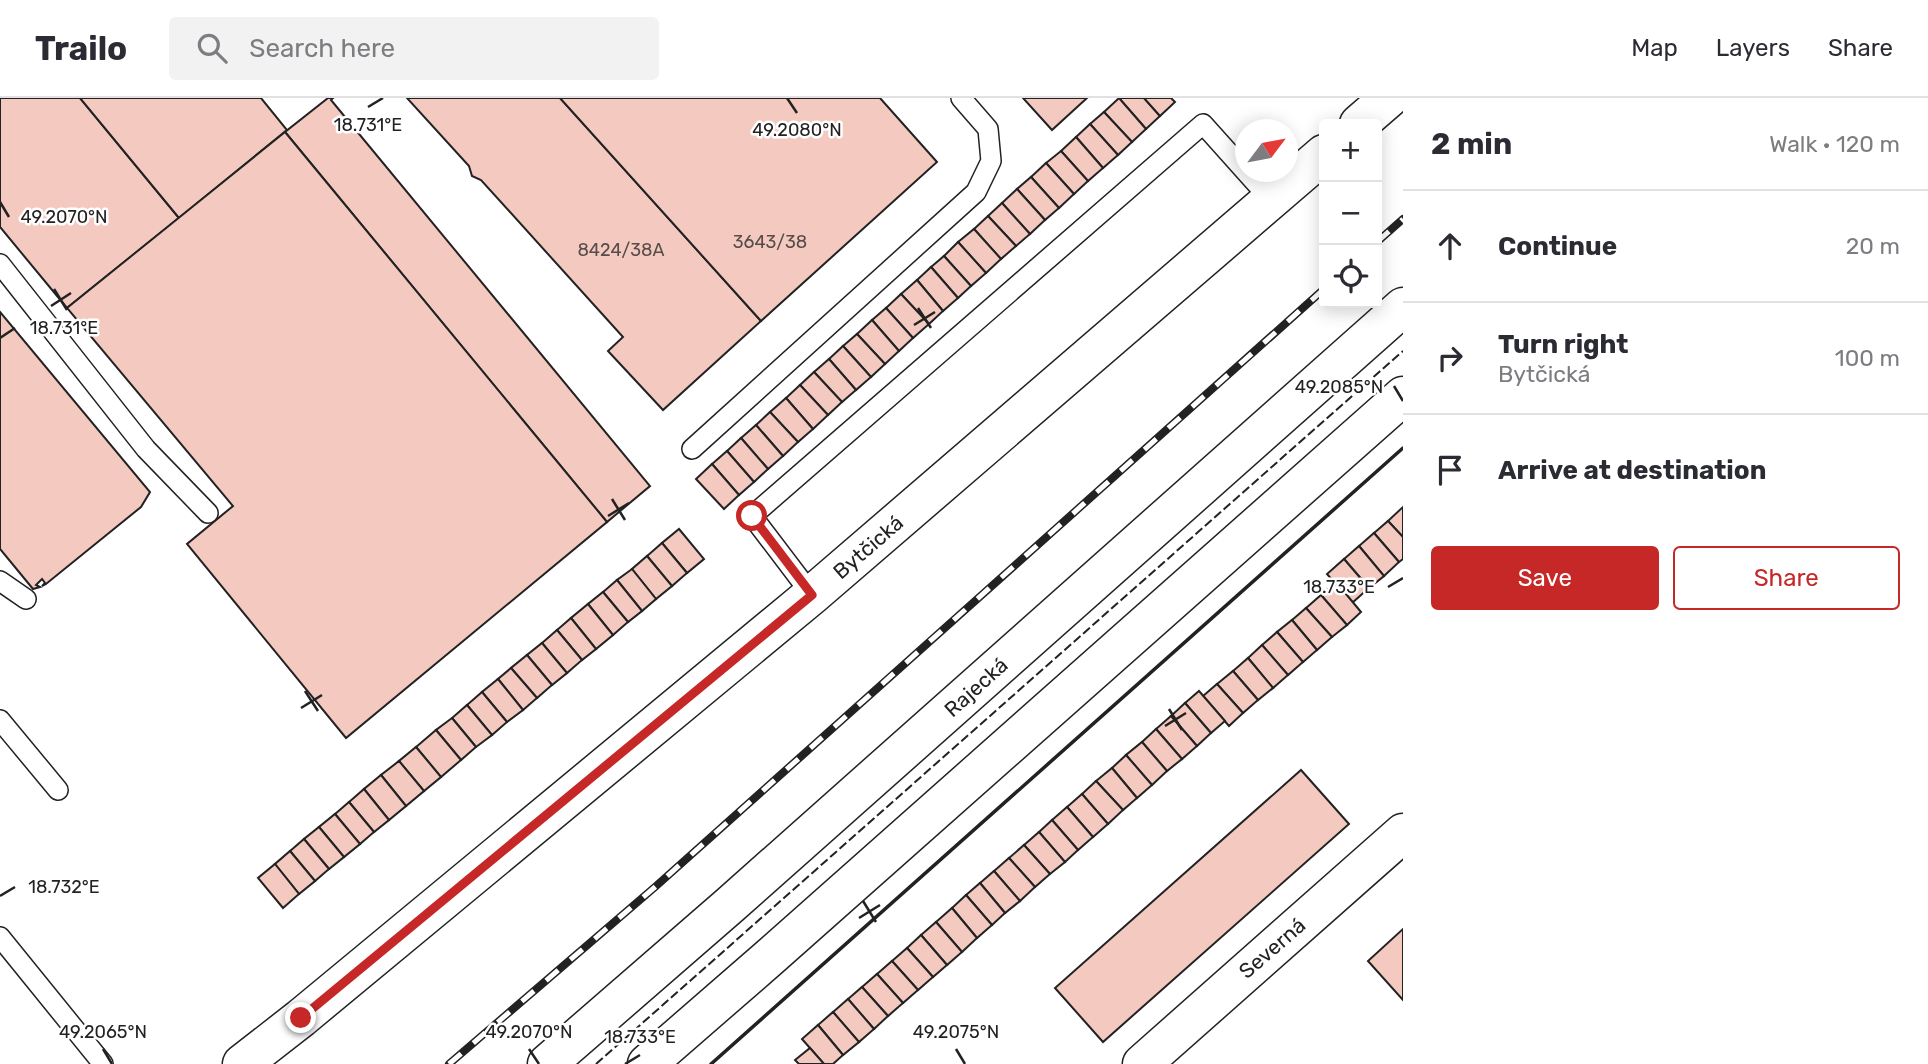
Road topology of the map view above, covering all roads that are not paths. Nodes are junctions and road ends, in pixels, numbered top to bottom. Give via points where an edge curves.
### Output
1 (961, 98) edge
2 (1389, 98) edge
3 (1365, 119) edge
4 (1319, 158) edge
5 (1270, 200) junction
6 (0, 264) edge
7 (1403, 307) edge
8 (1403, 396) edge
9 (692, 449) dead end
10 (208, 513) dead end
11 (0, 581) edge
12 (812, 595) junction
13 (26, 599) dead end
14 (0, 720) edge
15 (58, 790) dead end
16 (1403, 833) edge
17 (0, 937) edge
18 (103, 1064) edge
19 (242, 1064) edge
20 (547, 1064) edge
21 (647, 1064) edge
22 (1142, 1064) edge

1 - 9 lane via 988,129 990,161 976,192
2 - 3 main road
4 - 5 main road, Bytčická
5 - 12 main road, Bytčická
5 - 12 lane via 1203,124 752,516
6 - 10 lane via 146,449
7 - 20 main road, Rajecká
8 - 21 main road
11 - 13 lane
12 - 19 main road, Bytčická
14 - 15 lane
16 - 22 main road, Severná
17 - 18 lane

